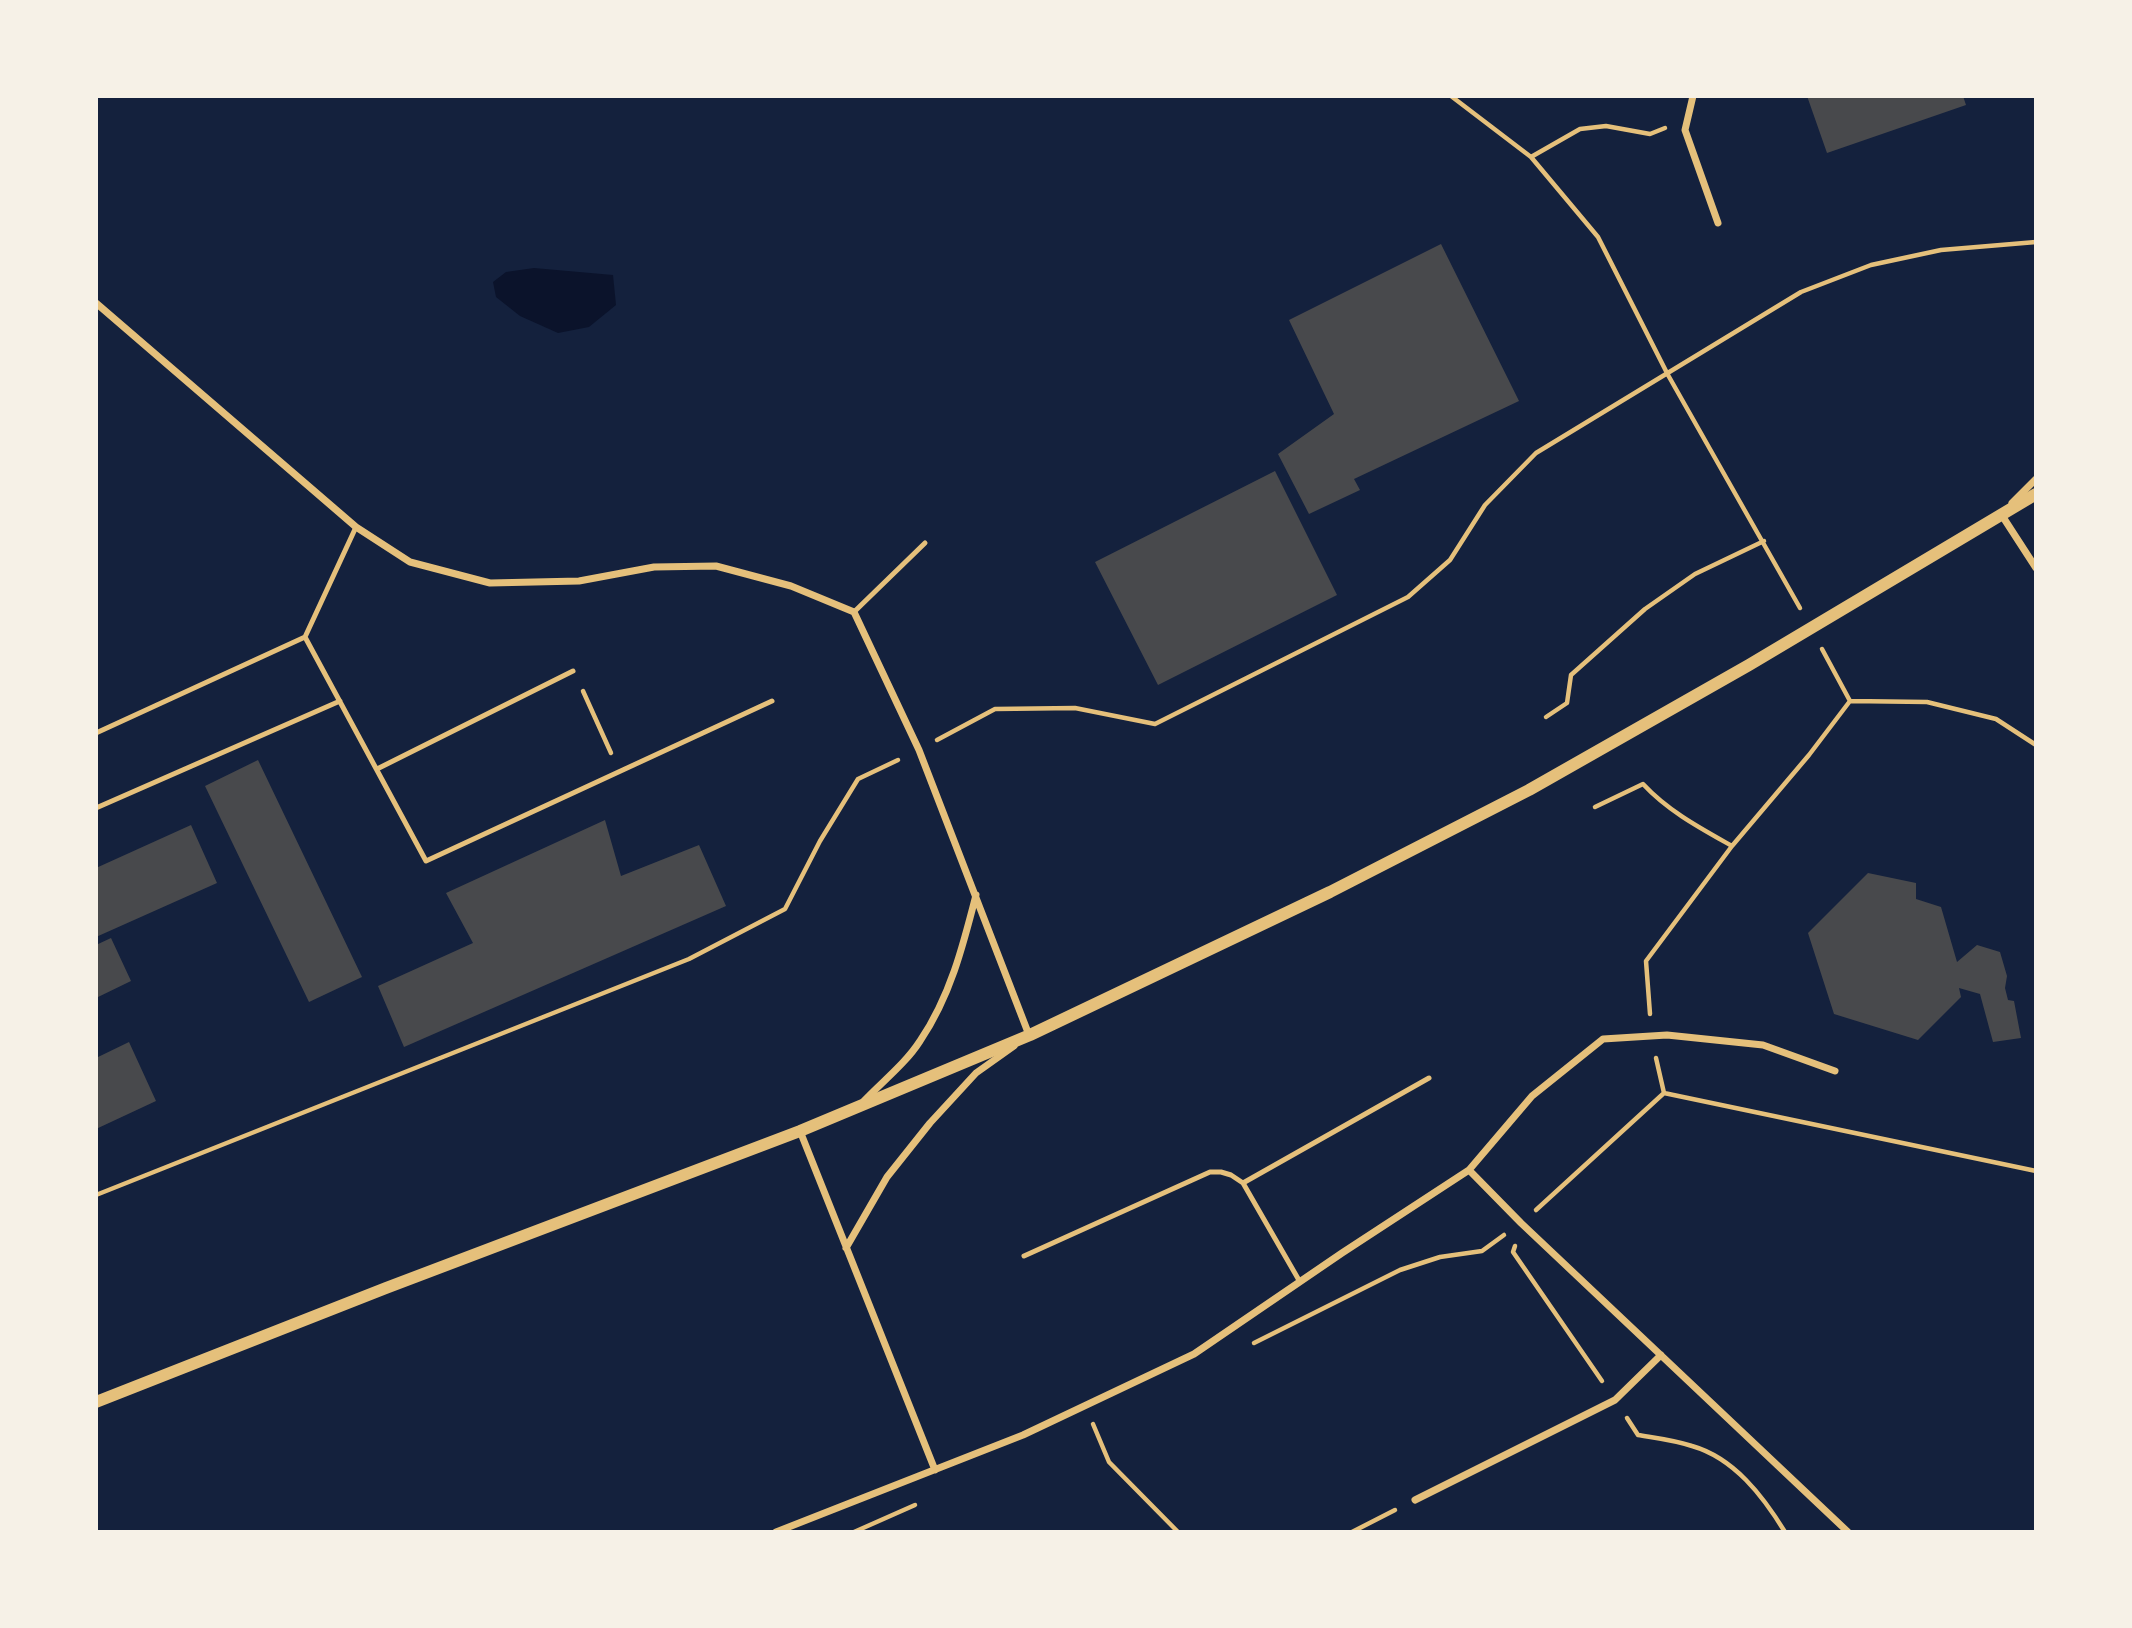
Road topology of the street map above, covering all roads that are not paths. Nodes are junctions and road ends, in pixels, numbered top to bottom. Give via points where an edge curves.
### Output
1 (1693, 96) edge
2 (1718, 223) dead end
3 (96, 303) edge
4 (2036, 479) edge
5 (2036, 494) edge
6 (2000, 515) junction
7 (356, 527) junction
8 (925, 543) dead end
9 (2036, 568) edge
10 (854, 612) junction
11 (305, 637) junction
12 (573, 671) road end
13 (340, 701) junction
14 (772, 701) dead end
15 (96, 733) edge
16 (377, 769) junction
17 (96, 808) edge
18 (976, 895) junction
19 (1030, 1035) junction
20 (1835, 1071) dead end
21 (1429, 1078) dead end
22 (862, 1104) junction
23 (800, 1131) junction
24 (1469, 1170) junction
25 (1242, 1184) junction
26 (846, 1248) junction
27 (1024, 1256) dead end
28 (1300, 1282) junction
29 (1661, 1355) junction
30 (96, 1402) edge
31 (935, 1470) junction
32 (1415, 1500) road end
33 (776, 1532) edge
34 (1848, 1532) edge

1 - 2 street via 1685,130
3 - 7 street
4 - 6 street
5 - 6 street
6 - 9 street
6 - 19 street via 1529,790 1342,886
7 - 10 street via 410,562 490,583 579,581 654,567 716,566 791,586
7 - 11 lane
8 - 10 lane
10 - 18 street via 919,750
11 - 13 lane
11 - 15 lane
12 - 16 lane
13 - 16 lane
13 - 17 lane
14 - 16 lane via 426,861
18 - 19 street
18 - 22 street via 942,1004 919,1044
19 - 22 street
19 - 26 street via 976,1073 930,1123 887,1177
20 - 24 street via 1763,1045 1651,1035 1603,1039 1532,1096
21 - 25 lane
22 - 23 street
23 - 26 street
23 - 30 street
24 - 28 street
24 - 29 street
25 - 27 lane via 1231,1175 1210,1172
25 - 28 lane
26 - 31 street
28 - 31 street via 1194,1354 1023,1435
29 - 32 street via 1615,1400
29 - 34 street
31 - 33 street

